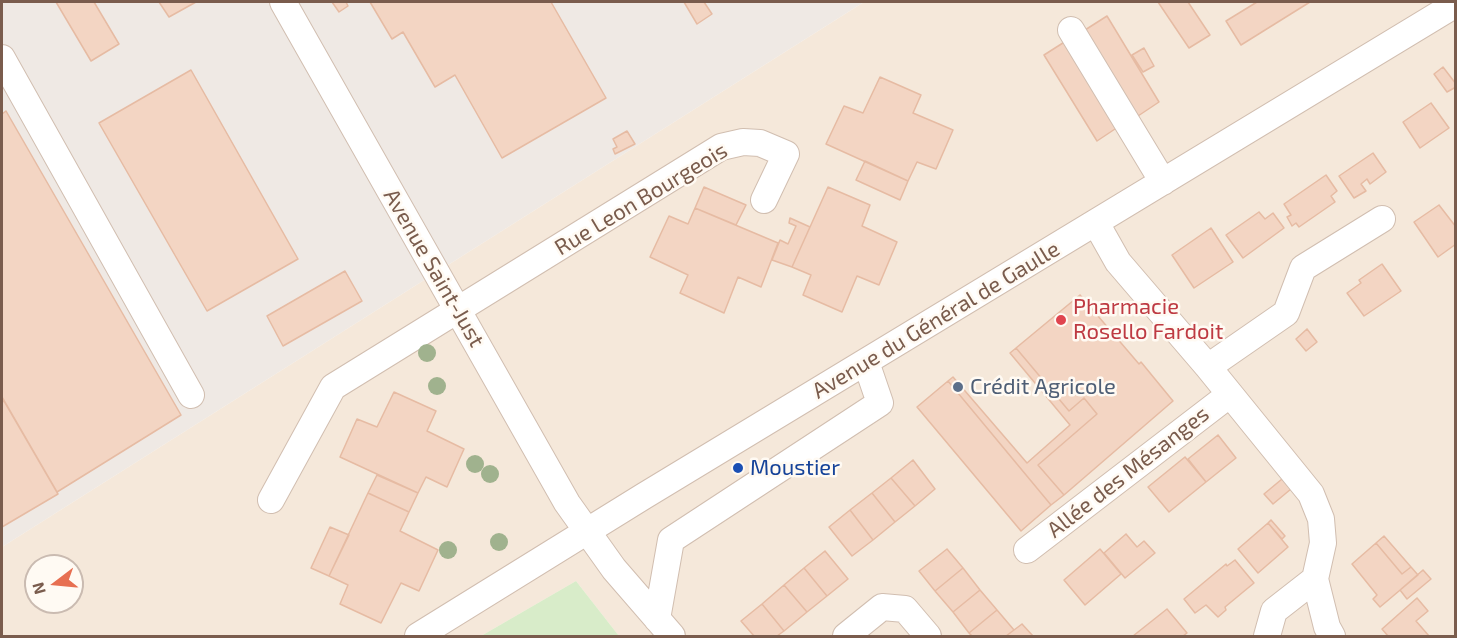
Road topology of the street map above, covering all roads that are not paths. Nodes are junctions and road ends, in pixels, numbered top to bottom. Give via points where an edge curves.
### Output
1 (282, 2) edge
2 (1455, 4) edge
3 (1071, 30) dead end
4 (2, 58) edge
5 (1162, 182) junction
6 (764, 200) dead end
7 (1382, 219) dead end
8 (1096, 223) junction
9 (458, 310) junction
10 (866, 362) junction
11 (1208, 367) junction
12 (1229, 394) junction
13 (191, 395) dead end
14 (271, 500) dead end
15 (588, 532) junction
16 (1027, 550) dead end
17 (1315, 579) junction
18 (664, 628) edge
19 (418, 636) edge
20 (846, 636) edge
21 (928, 636) edge
22 (1267, 636) edge
23 (1332, 636) edge

1 - 9 street, Avenue Saint-Just
2 - 5 street, Avenue du Général de Gaulle
3 - 5 street
4 - 13 street
5 - 8 street, Avenue du Général de Gaulle
6 - 9 street, Rue Leon Bourgeois via 786,153 760,142 721,147
7 - 11 street via 1303,268 1286,313
8 - 10 street, Avenue du Général de Gaulle
8 - 11 street via 1118,262
9 - 14 street via 333,387
9 - 15 street, Avenue Saint-Just via 567,503
10 - 15 street, Avenue du Général de Gaulle
10 - 18 street via 880,403 671,540
11 - 12 street
12 - 16 street, Allée des Mésanges
12 - 17 street via 1311,494 1321,519 1323,543
15 - 18 street, Avenue Saint-Just
15 - 19 street, Avenue du Général de Gaulle
17 - 22 street via 1274,610
17 - 23 street
20 - 21 street via 882,607 905,609

